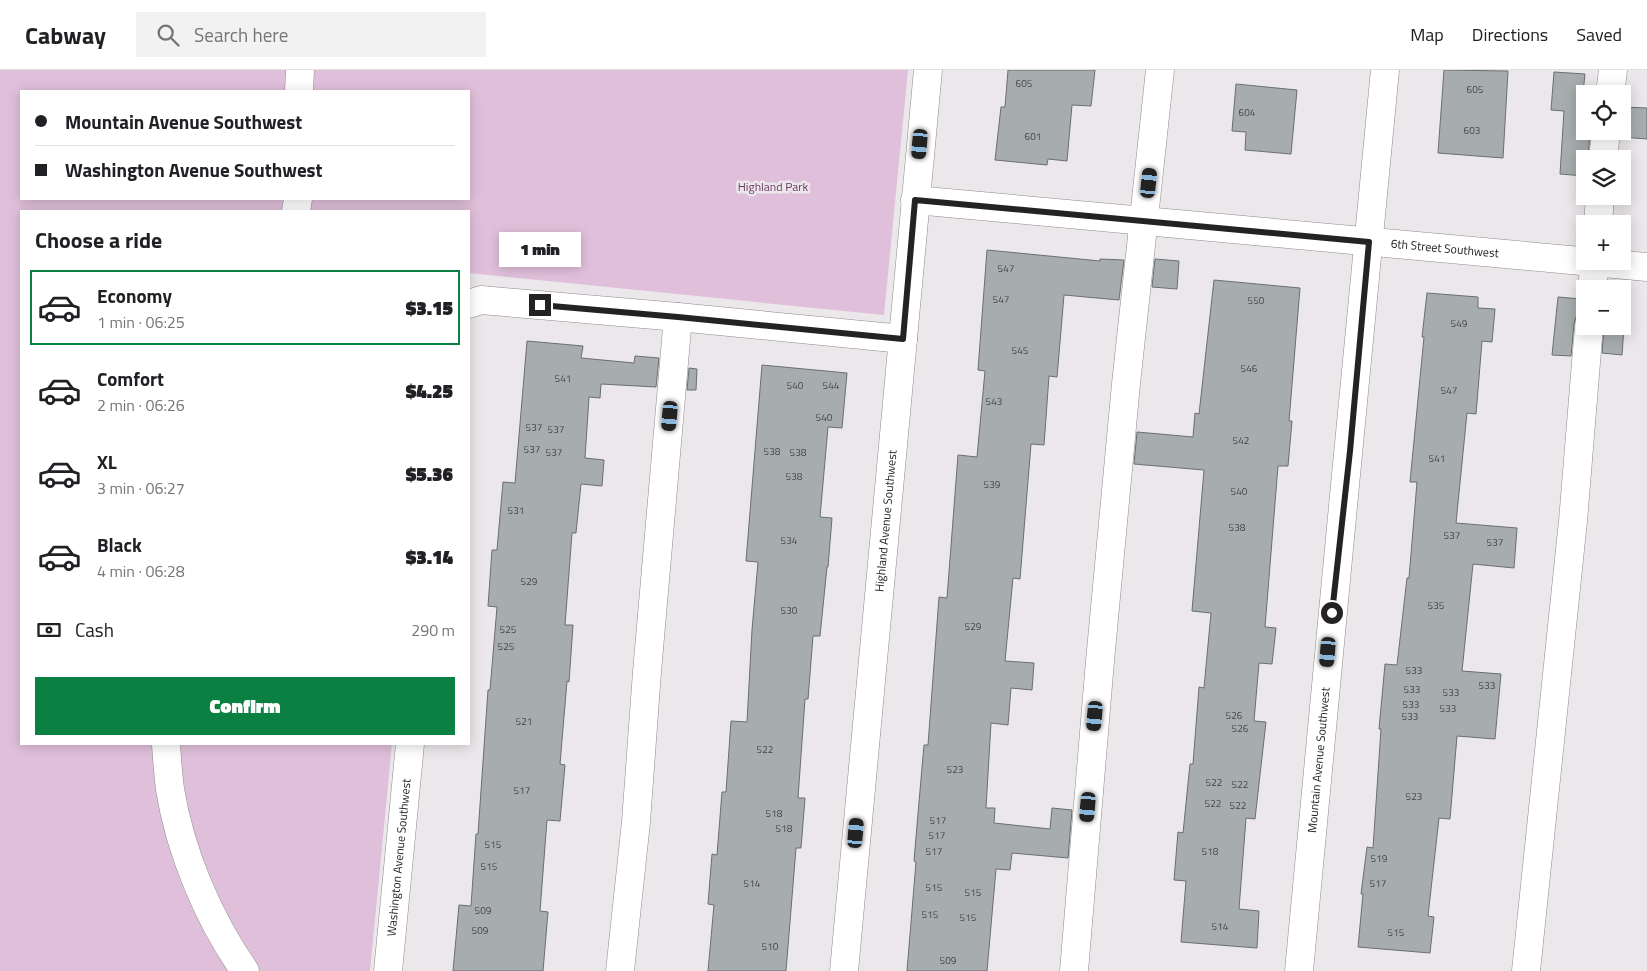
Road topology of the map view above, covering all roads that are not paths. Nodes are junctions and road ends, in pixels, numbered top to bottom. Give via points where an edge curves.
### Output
1 (300, 70) edge
2 (928, 70) edge
3 (1160, 70) edge
4 (1385, 70) edge
5 (1613, 70) edge
6 (1611, 85) edge
7 (299, 90) edge
8 (915, 200) junction
9 (1145, 220) junction
10 (1369, 242) junction
11 (1647, 268) edge
12 (1594, 271) edge
13 (470, 304) edge
14 (678, 317) junction
15 (1588, 335) edge
16 (903, 339) junction
17 (166, 745) edge
18 (410, 745) edge
19 (245, 971) edge
20 (388, 971) edge
21 (620, 971) edge
22 (844, 971) edge
23 (1074, 971) edge
24 (1299, 971) edge
25 (1526, 971) edge

1 - 7 street
2 - 8 street, Highland Avenue Southwest
3 - 9 street
4 - 10 street, Mountain Avenue Southwest
5 - 6 street
8 - 9 street, 6th Street Southwest
8 - 16 street, Highland Avenue Southwest
9 - 10 street, 6th Street Southwest
9 - 23 street via 1126,384
10 - 12 street, 6th Street Southwest
10 - 24 street, Mountain Avenue Southwest
11 - 12 street, 6th Street Southwest
13 - 14 street via 481,300
14 - 16 street
14 - 21 street via 636,822
15 - 25 street via 1573,521
16 - 22 street, Highland Avenue Southwest
17 - 19 street via 171,790 184,847 205,901
18 - 20 street, Washington Avenue Southwest

